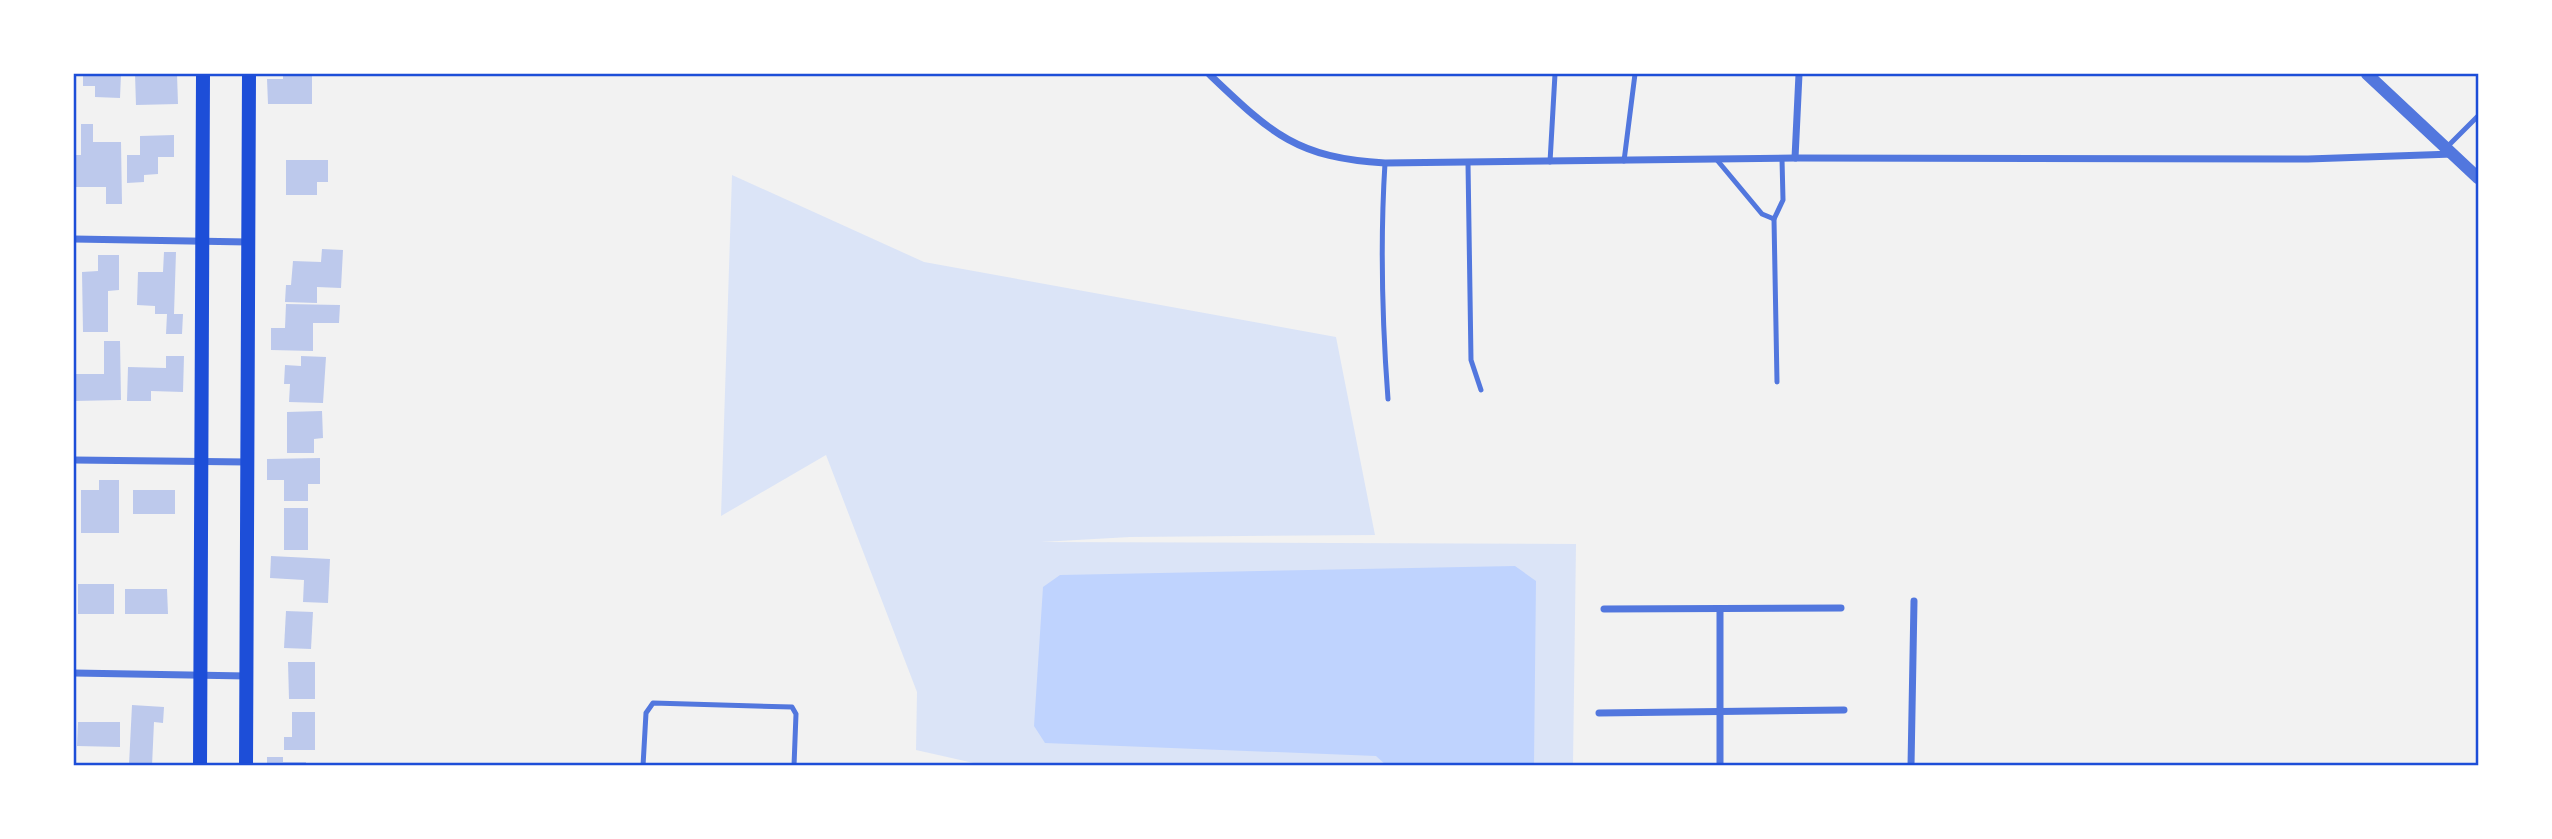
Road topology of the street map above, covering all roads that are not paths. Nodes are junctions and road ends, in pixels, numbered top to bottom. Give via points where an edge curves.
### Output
1 (203, 74) edge
2 (249, 74) edge
3 (1209, 74) edge
4 (1555, 74) edge
5 (1634, 74) edge
6 (1799, 74) edge
7 (2367, 74) edge
8 (2479, 116) edge
9 (2450, 151) junction
10 (1795, 158) junction
11 (1782, 159) junction
12 (1717, 160) junction
13 (1624, 161) junction
14 (1550, 162) junction
15 (1385, 163) junction
16 (1468, 163) junction
17 (2479, 178) edge
18 (1774, 219) junction
19 (74, 239) edge
20 (202, 241) junction
21 (248, 242) junction
22 (1777, 382) dead end
23 (1481, 390) dead end
24 (1388, 399) dead end
25 (74, 460) edge
26 (201, 460) junction
27 (247, 461) junction
28 (1914, 601) dead end
29 (1841, 608) dead end
30 (1604, 609) dead end
31 (1720, 609) junction
32 (74, 673) edge
33 (201, 675) junction
34 (247, 676) junction
35 (1844, 710) dead end
36 (1599, 713) dead end
37 (1720, 713) junction
38 (200, 765) edge
39 (246, 765) edge
40 (643, 765) edge
41 (794, 765) edge
42 (1720, 765) edge
43 (1911, 765) edge

1 - 20 main road
2 - 21 main road
3 - 15 street via 1288,142 1343,161
4 - 14 lane
5 - 13 lane
6 - 10 street
7 - 9 street
8 - 9 lane
9 - 10 street via 2308,159
9 - 17 street
10 - 11 street
11 - 12 street
11 - 18 lane via 1783,200
12 - 13 street
12 - 18 lane via 1762,214
13 - 14 street
14 - 16 street
15 - 16 street
15 - 24 lane via 1382,323
16 - 23 lane via 1471,360
18 - 22 lane
19 - 20 street
20 - 21 street
20 - 26 main road
21 - 27 main road
25 - 26 street
26 - 27 street
26 - 33 main road
27 - 34 main road
28 - 43 street
29 - 31 street
30 - 31 street
31 - 37 street
32 - 33 street
33 - 34 street
33 - 38 main road
34 - 39 main road
35 - 37 street
36 - 37 street
37 - 42 street
40 - 41 lane via 646,713 653,703 792,708 796,715

